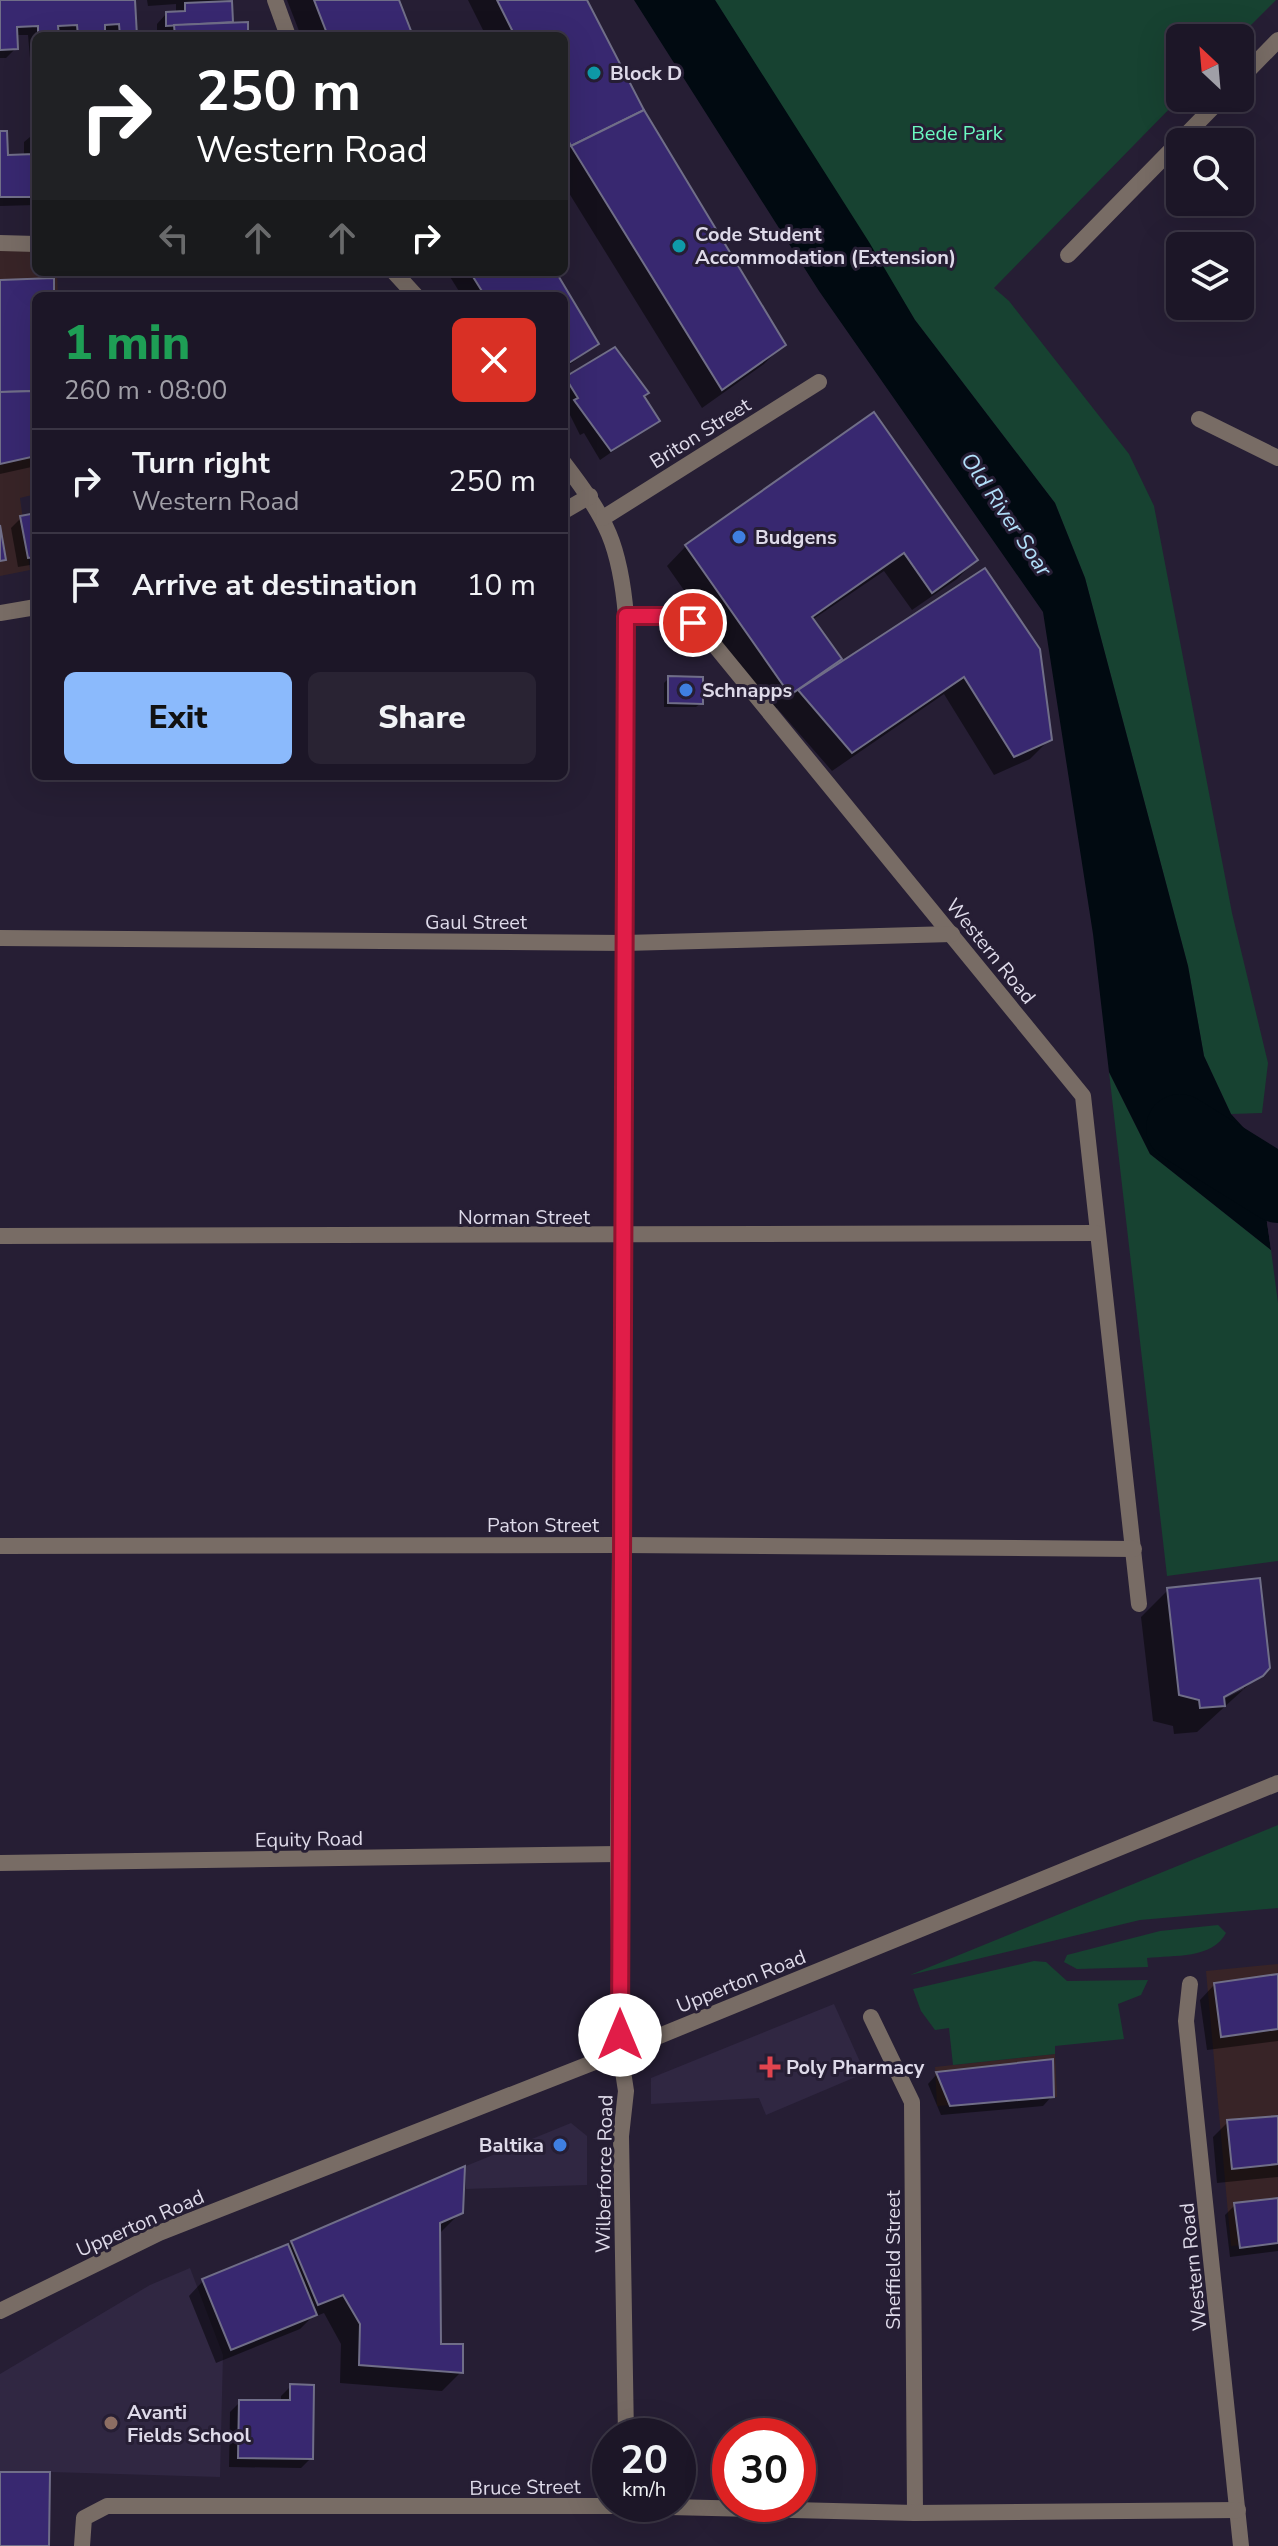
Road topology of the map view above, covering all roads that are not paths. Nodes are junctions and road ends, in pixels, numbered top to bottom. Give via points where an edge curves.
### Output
1 (275, 0) edge
2 (287, 32) edge
3 (1278, 40) edge
4 (1254, 65) edge
5 (1208, 112) edge
6 (0, 243) edge
7 (32, 244) edge
8 (1068, 255) dead end
9 (398, 276) edge
10 (412, 292) edge
11 (819, 382) dead end
12 (1199, 419) dead end
13 (1278, 458) edge
14 (568, 468) edge
15 (590, 496) junction
16 (568, 509) edge
17 (603, 518) junction
18 (32, 608) edge
19 (0, 613) edge
20 (626, 616) junction
21 (952, 934) junction
22 (0, 938) edge
23 (625, 943) junction
24 (1096, 1233) junction
25 (0, 1236) edge
26 (624, 1237) junction
27 (620, 1545) junction
28 (0, 1546) edge
29 (1134, 1549) junction
30 (1139, 1604) dead end
31 (1278, 1783) edge
32 (618, 1854) junction
33 (0, 1863) edge
34 (1190, 1984) dead end
35 (871, 2017) dead end
36 (620, 2052) junction
37 (0, 2311) edge
38 (626, 2418) edge
39 (592, 2505) edge
40 (696, 2507) edge
41 (1238, 2510) junction
42 (915, 2513) junction
43 (82, 2546) edge
44 (1241, 2546) edge

1 - 2 street
3 - 4 street
5 - 8 street
6 - 7 street
9 - 10 street
11 - 17 street, Briton Street
12 - 13 street
14 - 15 street
15 - 16 street
15 - 17 street
17 - 20 street via 622,573
18 - 19 street
20 - 21 street, Western Road via 675,616 707,636
20 - 23 street, Wilberforce Road
21 - 23 street, Gaul Street
21 - 24 street, Western Road via 1083,1096
22 - 23 street, Gaul Street
23 - 26 street, Wilberforce Road
24 - 26 street, Norman Street
24 - 29 street, Western Road
25 - 26 street, Norman Street
26 - 27 street, Wilberforce Road
27 - 28 street, Paton Street
27 - 29 street, Paton Street
27 - 32 street, Wilberforce Road
29 - 30 street, Western Road
31 - 36 street, Upperton Road
32 - 33 street, Equity Road
32 - 36 street, Wilberforce Road
34 - 41 street, Western Road via 1186,2021
35 - 42 street, Sheffield Street via 912,2102
36 - 37 street, Upperton Road via 159,2233
36 - 38 street, Wilberforce Road via 626,2091 621,2136
39 - 43 street, Bruce Street via 107,2506 84,2518
40 - 42 street, Bruce Street
41 - 42 street, Bruce Street
41 - 44 street, Western Road

